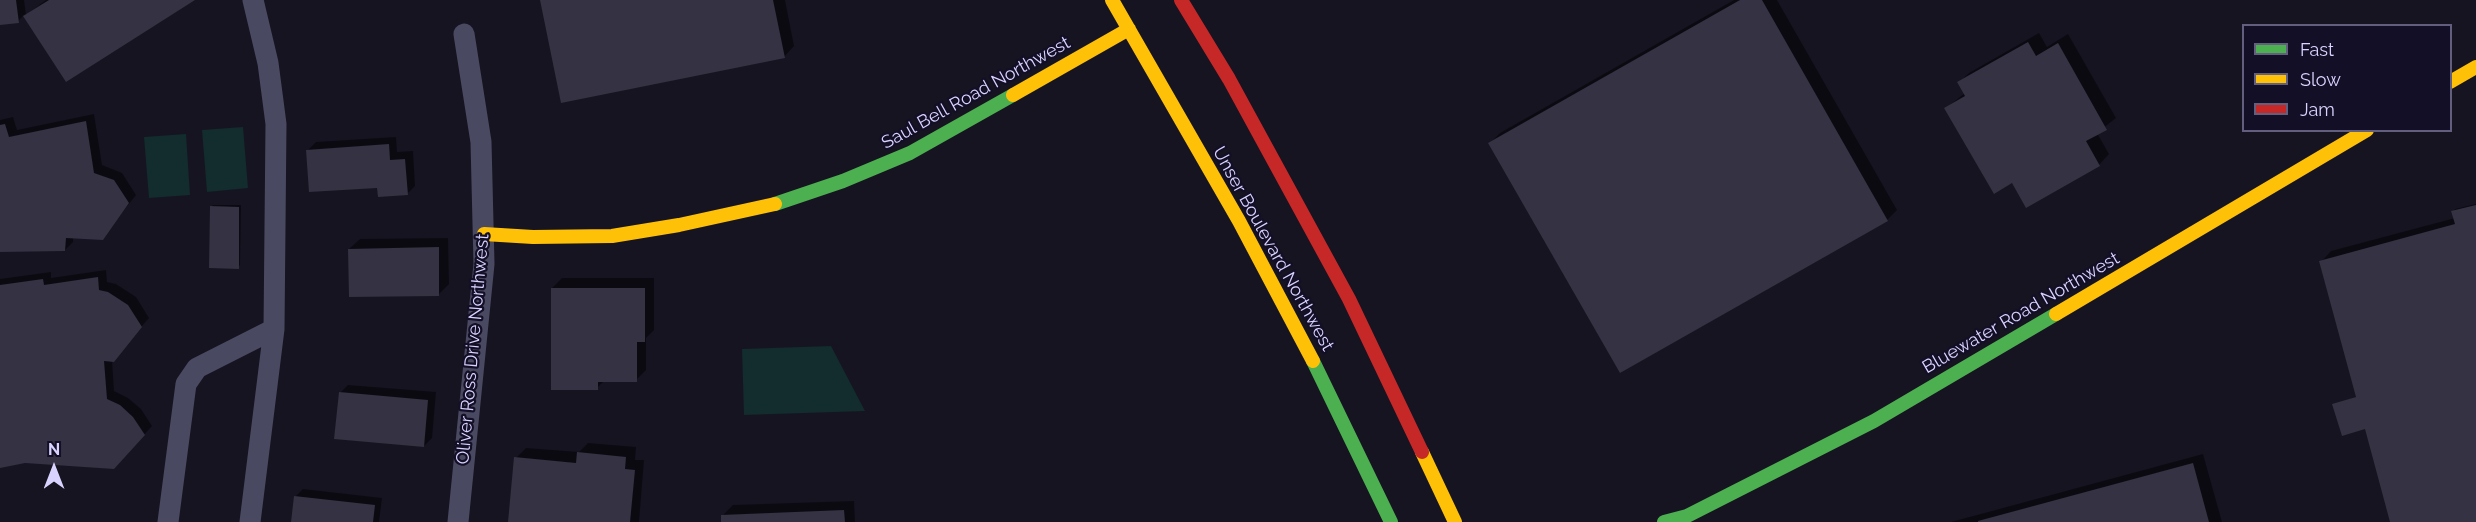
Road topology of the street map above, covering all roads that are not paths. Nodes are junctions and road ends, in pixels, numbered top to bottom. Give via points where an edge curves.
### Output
1 (253, 0) edge
2 (1112, 0) edge
3 (1181, 0) edge
4 (1129, 29) junction
5 (464, 34) dead end
6 (2476, 67) edge
7 (2452, 81) edge
8 (2364, 132) edge
9 (484, 234) junction
10 (274, 328) junction
11 (1684, 519) edge
12 (168, 522) edge
13 (250, 522) edge
14 (458, 522) edge
15 (1391, 522) edge
16 (1455, 522) edge
17 (1664, 522) edge

1 - 10 street via 268,63 276,124
2 - 4 street, Unser Boulevard Northwest
3 - 16 street via 1229,79 1349,299
4 - 9 street, Saul Bell Road Northwest via 910,153 769,206 612,237
4 - 15 street, Unser Boulevard Northwest via 1296,326
5 - 9 street, Oliver Ross Drive Northwest via 481,142
6 - 7 street
8 - 11 street, Bluewater Road Northwest via 1874,421
9 - 14 street, Oliver Ross Drive Northwest
10 - 12 street via 197,368 186,384
10 - 13 street
11 - 17 street, Bluewater Road Northwest

